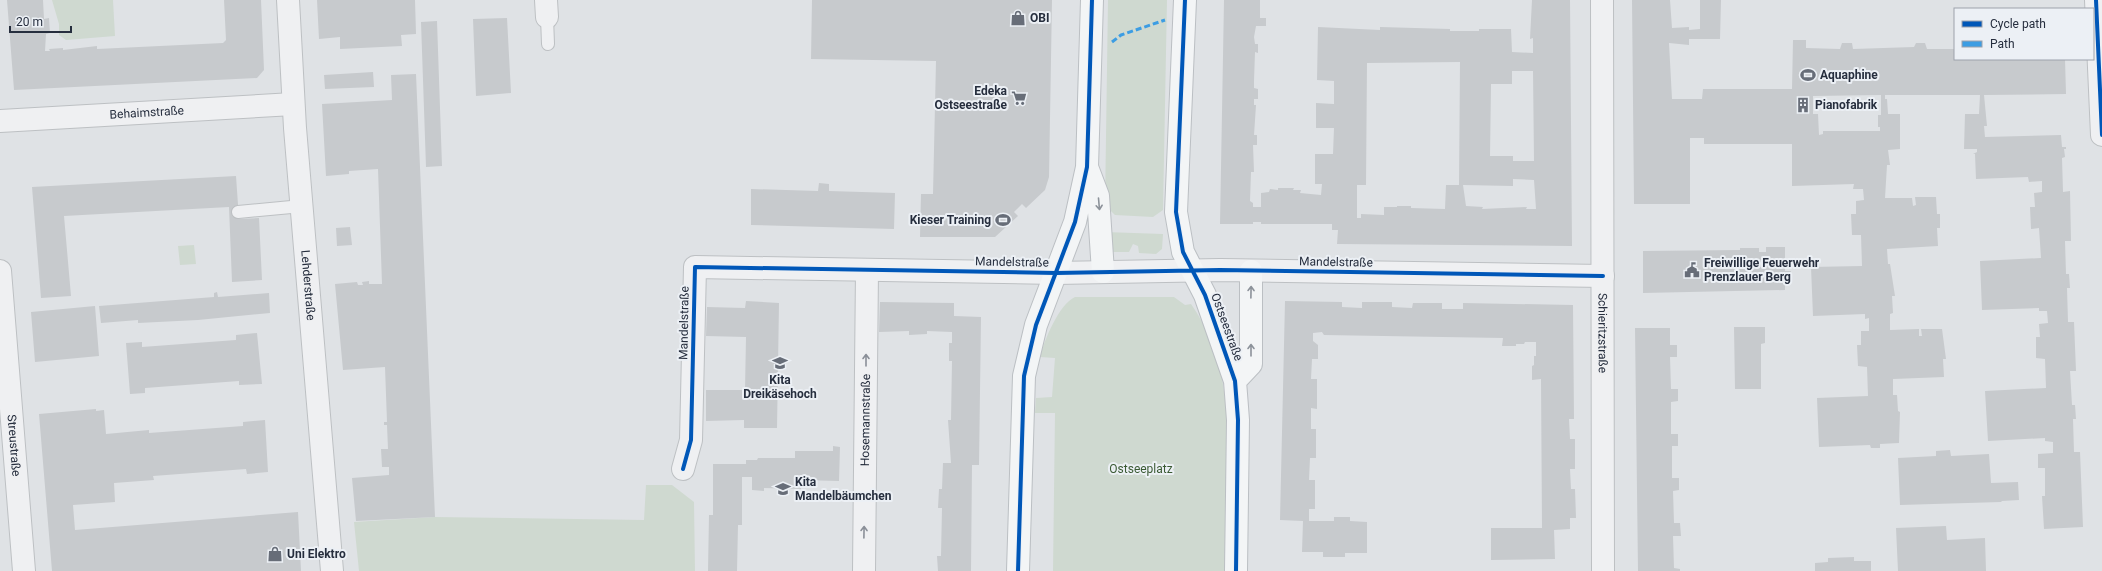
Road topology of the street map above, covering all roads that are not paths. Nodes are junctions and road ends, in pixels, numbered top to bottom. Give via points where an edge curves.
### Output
1 (288, 0) edge
2 (1092, 0) edge
3 (1186, 0) edge
4 (1602, 0) edge
5 (2096, 0) edge
6 (546, 9) edge
7 (548, 44) dead end
8 (293, 104) junction
9 (0, 121) edge
10 (2102, 135) edge
11 (1087, 167) junction
12 (302, 206) junction
13 (238, 212) dead end
14 (867, 270) junction
15 (1191, 270) junction
16 (0, 271) edge
17 (1251, 271) junction
18 (1103, 272) junction
19 (1056, 273) junction
20 (1603, 276) junction
21 (1235, 381) junction
22 (684, 469) dead end
23 (24, 571) edge
24 (332, 571) edge
25 (864, 571) edge
26 (1018, 571) edge
27 (1236, 571) edge
28 (1603, 571) edge

1 - 8 street, Lehderstraße
2 - 11 main road
3 - 15 main road, Ostseestraße via 1176,212 1183,252
4 - 20 street, Schieritzstraße
5 - 10 street
6 - 7 lane
8 - 9 street, Behaimstraße
8 - 12 street, Lehderstraße
11 -> 18 main road via 1098,196
11 - 19 main road via 1075,222
12 - 13 lane
12 - 24 street, Lehderstraße
14 - 19 street, Mandelstraße
14 - 22 street, Mandelstraße via 695,267 691,440
25 -> 14 street, Hosemannstraße
15 - 17 street, Mandelstraße
15 - 18 street, Mandelstraße
15 - 21 main road, Ostseestraße via 1205,295
16 - 23 street, Streustraße
17 - 20 street, Mandelstraße
21 -> 17 main road via 1251,364
18 - 19 street, Mandelstraße
19 - 26 main road via 1036,325 1024,376
20 - 28 street, Schieritzstraße
21 - 27 main road, Ostseestraße via 1238,420

